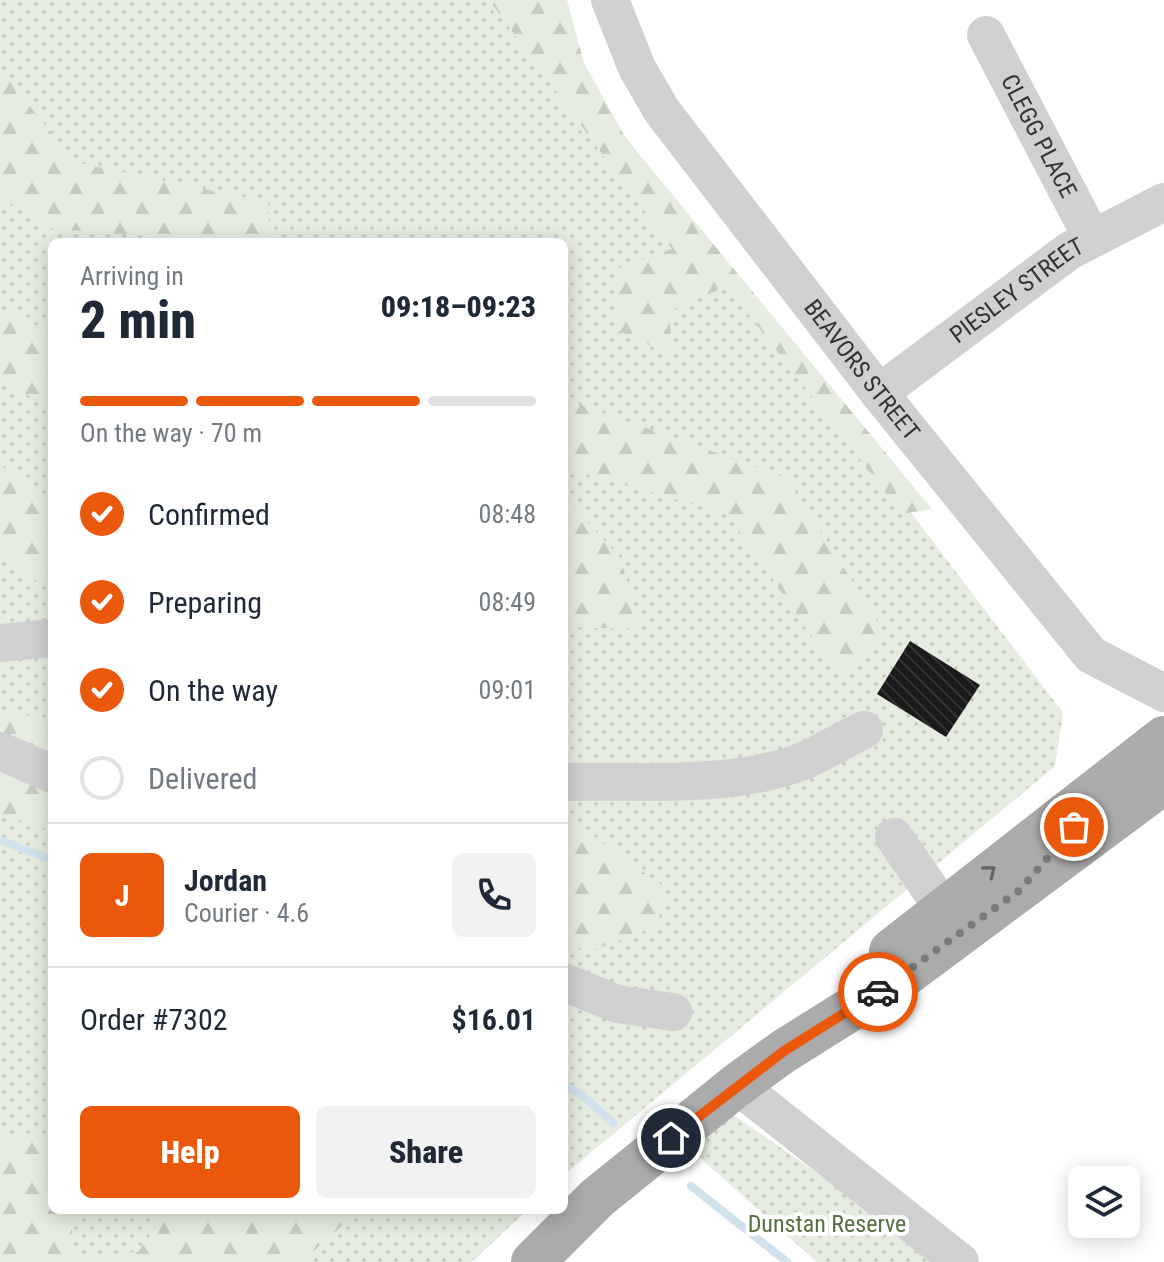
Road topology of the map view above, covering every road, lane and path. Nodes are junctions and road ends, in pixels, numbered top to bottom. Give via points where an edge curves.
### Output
1 (610, 0) edge
2 (986, 35) dead end
3 (1164, 202) edge
4 (1092, 238) junction
5 (879, 393) junction
6 (48, 638) edge
7 (0, 643) edge
8 (1164, 693) edge
9 (864, 730) dead end
10 (1164, 738) edge
11 (0, 751) edge
12 (1164, 758) edge
13 (48, 772) edge
14 (568, 782) edge
15 (1164, 782) edge
16 (894, 837) dead end
17 (1020, 890) junction
18 (943, 908) junction
19 (568, 984) edge
20 (673, 1012) dead end
21 (784, 1051) junction
22 (737, 1085) junction
23 (533, 1262) edge
24 (960, 1262) edge

1 - 5 street, BEAVORS STREET via 637,68 662,111
2 - 4 street, CLEGG PLACE
3 - 4 street, PIESLEY STREET
4 - 5 street, PIESLEY STREET
5 - 8 street, BEAVORS STREET via 1091,655
6 - 7 street
9 - 14 street via 800,763 764,772
18 -> 10 main road
11 - 13 street
12 - 17 main road via 1074,827
15 - 17 main road
16 - 18 street
17 - 21 main road via 899,979
18 - 21 main road
19 - 20 street via 617,1004
21 - 22 main road
22 - 23 main road via 597,1198
22 - 24 street

